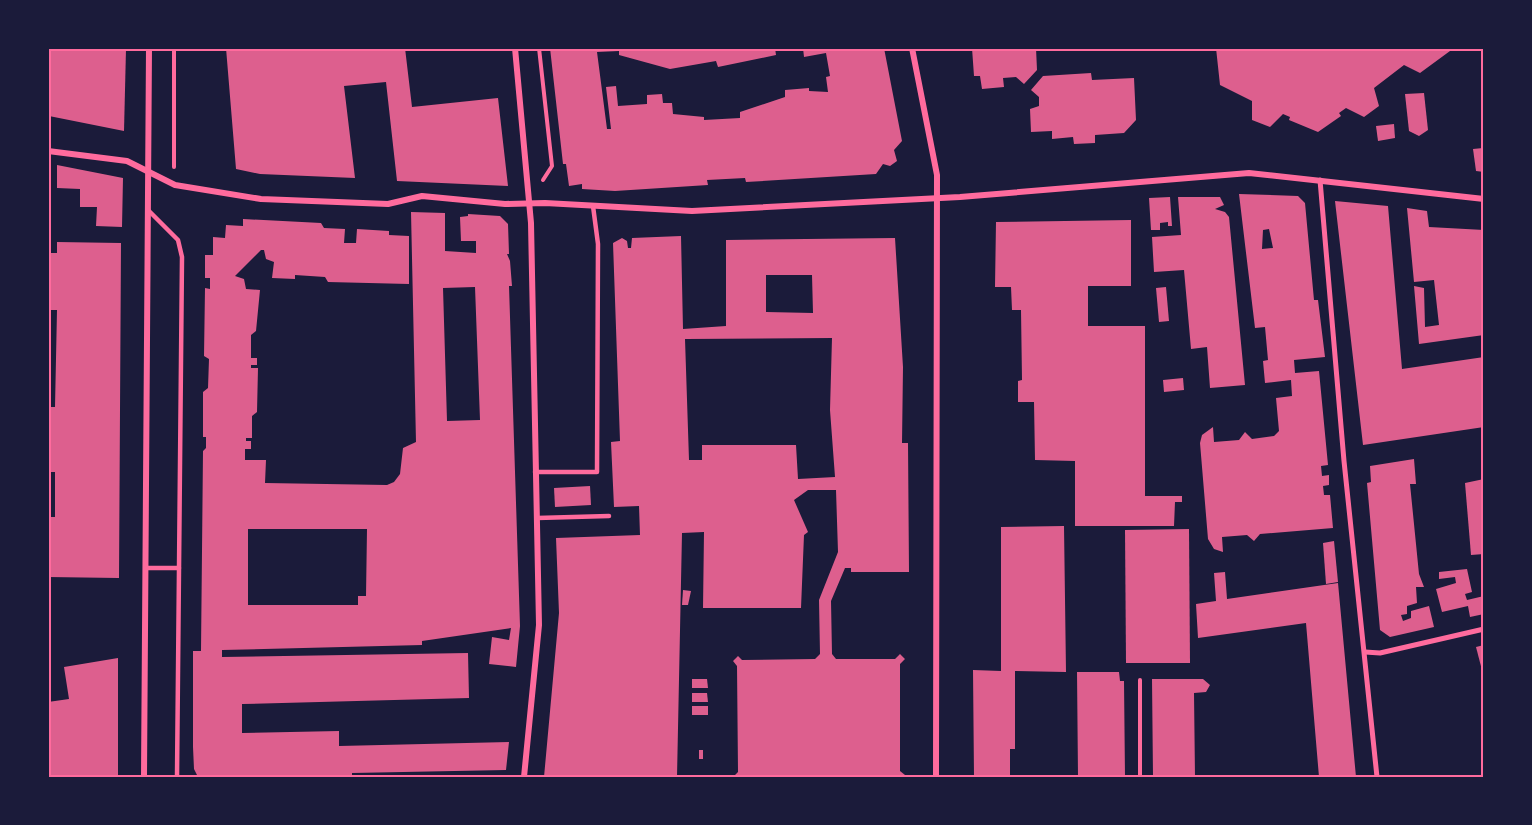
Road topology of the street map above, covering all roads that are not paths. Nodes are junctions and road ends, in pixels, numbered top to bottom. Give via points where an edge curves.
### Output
1 (149, 48) edge
2 (515, 48) edge
3 (912, 48) edge
4 (48, 151) edge
5 (147, 170) junction
6 (1320, 180) junction
7 (936, 197) junction
8 (1484, 199) edge
9 (529, 203) junction
10 (593, 206) junction
11 (148, 210) junction
12 (536, 472) junction
13 (609, 516) dead end
14 (537, 518) junction
15 (146, 568) junction
16 (179, 568) junction
17 (1484, 629) edge
18 (1365, 652) junction
19 (144, 777) edge
20 (177, 777) edge
21 (524, 777) edge
22 (936, 777) edge
23 (1377, 777) edge

1 - 5 street
2 - 9 street
3 - 7 street via 937,175
4 - 5 street via 127,161
5 - 9 street via 175,185 261,199 388,204 422,196
5 - 11 street
6 - 7 street via 1249,173
6 - 8 street
6 - 18 street
7 - 10 street via 692,211
7 - 22 street
9 - 10 street
9 - 12 street
10 - 12 lane via 598,244 597,472
11 - 15 street
11 - 16 lane via 178,240 182,256
12 - 14 street
13 - 14 lane
14 - 21 street via 539,625
15 - 16 lane
15 - 19 street
16 - 20 lane
17 - 18 street via 1380,653
18 - 23 street

